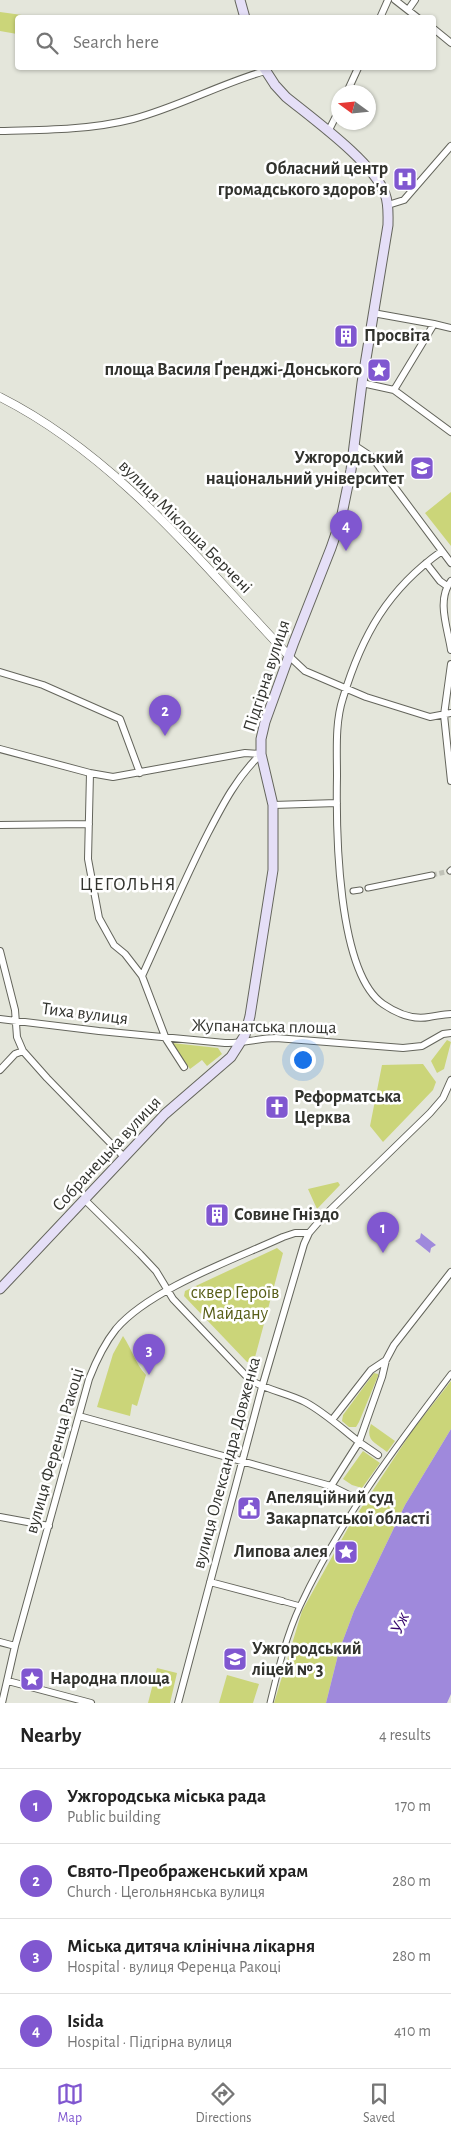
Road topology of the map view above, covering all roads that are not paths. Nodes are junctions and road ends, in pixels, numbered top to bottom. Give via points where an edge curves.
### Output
1 (240, 0) edge
2 (388, 0) edge
3 (395, 0) edge
4 (415, 0) edge
5 (408, 10) junction
6 (245, 15) edge
7 (381, 15) edge
8 (414, 15) edge
9 (436, 31) edge
10 (451, 43) edge
11 (261, 70) edge
12 (265, 70) edge
13 (357, 70) edge
14 (350, 85) edge
15 (331, 126) edge
16 (0, 131) edge
17 (328, 132) junction
18 (451, 146) edge
19 (388, 205) junction
20 (373, 313) junction
21 (434, 324) junction
22 (451, 328) edge
23 (362, 383) junction
24 (394, 390) junction
25 (0, 397) edge
26 (451, 432) edge
27 (354, 444) junction
28 (442, 551) junction
29 (426, 563) junction
30 (451, 563) edge
31 (449, 583) edge
32 (451, 650) edge
33 (289, 656) junction
34 (451, 664) edge
35 (0, 672) edge
36 (346, 688) junction
37 (448, 714) edge
38 (0, 749) edge
39 (261, 754) junction
40 (90, 773) junction
41 (140, 773) junction
42 (451, 781) edge
43 (337, 803) junction
44 (273, 805) junction
45 (89, 824) junction
46 (0, 825) edge
47 (432, 875) tunnel mouth
48 (368, 888) dead end
49 (360, 890) dead end
50 (352, 891) dead end
51 (0, 950) edge
52 (142, 976) junction
53 (451, 1014) edge
54 (0, 1018) edge
55 (16, 1021) junction
56 (451, 1033) edge
57 (166, 1039) junction
58 (241, 1044) junction
59 (23, 1051) junction
60 (184, 1066) dead end
61 (0, 1070) edge
62 (451, 1080) edge
63 (125, 1158) junction
64 (85, 1200) junction
65 (309, 1233) junction
66 (451, 1272) edge
67 (0, 1289) edge
68 (168, 1291) junction
69 (386, 1360) junction
70 (451, 1374) edge
71 (262, 1387) junction
72 (79, 1416) junction
73 (332, 1420) junction
74 (359, 1442) junction
75 (378, 1455) joint
76 (243, 1460) junction
77 (386, 1462) junction
78 (331, 1486) junction
79 (351, 1496) joint
80 (360, 1501) junction
81 (0, 1517) edge
82 (49, 1526) junction
83 (210, 1582) junction
84 (282, 1601) joint
85 (300, 1606) junction
86 (0, 1642) edge
87 (15, 1646) junction
88 (8, 1680) junction
89 (2, 1703) edge
90 (92, 1703) edge
91 (178, 1703) edge
92 (270, 1703) edge

1 - 6 main road
2 - 7 street
3 - 5 street
4 - 5 street
5 - 8 street
9 - 10 street
11 - 16 street via 113,124
12 - 17 main road via 286,96
13 - 14 street
15 - 17 street
17 - 19 main road via 374,174
18 - 19 street via 404,200
19 - 20 main road via 388,225
20 - 21 street
20 - 23 main road
21 - 22 street
21 - 24 street
23 - 24 street
23 - 27 main road, Підгірна вулиця
24 - 26 street
25 - 33 street, вулиця Міклоша Берчені via 74,444 126,486
27 - 28 street via 372,457
27 - 33 main road, Підгірна вулиця via 341,518
28 - 29 street
28 - 30 street
29 - 31 street via 440,581
29 - 36 street via 399,588 379,614
31 - 32 street via 443,605
33 - 36 street via 305,670
33 - 39 main road, Підгірна вулиця via 265,722
34 - 37 street
35 - 41 street via 52,688 120,718
36 - 37 street via 426,716
36 - 43 street via 340,714
37 - 42 street
38 - 40 street
39 - 41 street via 245,753
39 - 44 main road, Підгірна вулиця
39 - 52 street via 245,769 226,798 190,867
40 - 41 street via 113,777
40 - 45 street
43 - 44 street
43 - 53 street via 342,894 348,929 364,981 374,996 395,1012 416,1017
44 - 58 main road, Підгірна вулиця via 270,891 250,1016
45 - 46 street
45 - 52 street via 88,859 99,918 114,945
47 - 48 street
49 - 50 street
51 - 55 street
52 - 57 street
54 - 55 street, Тиха вулиця
55 - 57 street, Тиха вулиця
55 - 59 street via 17,1037
56 - 58 street, Жупанатська площа via 422,1046 403,1048 276,1038 255,1039
57 - 58 street, Жупанатська площа
57 - 60 street, Жупанатська площа
58 - 63 main road, Собранецька вулиця via 166,1114
59 - 61 street via 15,1054
59 - 63 street
62 - 65 street via 430,1113
63 - 64 main road, Собранецька вулиця
64 - 67 main road, Собранецька вулиця
64 - 68 street via 145,1260
65 - 68 street, вулиця Ференца Ракоці via 283,1237
65 - 71 street, вулиця Олександра Довженка
66 - 69 street
68 - 71 street via 250,1380
68 - 72 street, вулиця Ференца Ракоці via 145,1304 115,1330 95,1364
69 - 73 street via 371,1370
69 - 74 street
70 - 77 street
71 - 73 street via 305,1402
71 - 76 street, вулиця Олександра Довженка
72 - 76 street
72 - 82 street, вулиця Ференца Ракоці
73 - 74 street
74 - 75 street
74 - 78 street
75 - 77 street
76 - 78 street
76 - 83 street, вулиця Олександра Довженка
77 - 80 street
78 - 79 street
79 - 80 street
80 - 85 street
81 - 82 street
82 - 87 street, вулиця Ференца Ракоці
83 - 84 street
83 - 91 street, вулиця Олександра Довженка
84 - 85 street
85 - 92 street
86 - 87 street
87 - 88 street, вулиця Ференца Ракоці
88 - 89 street
88 - 90 street

